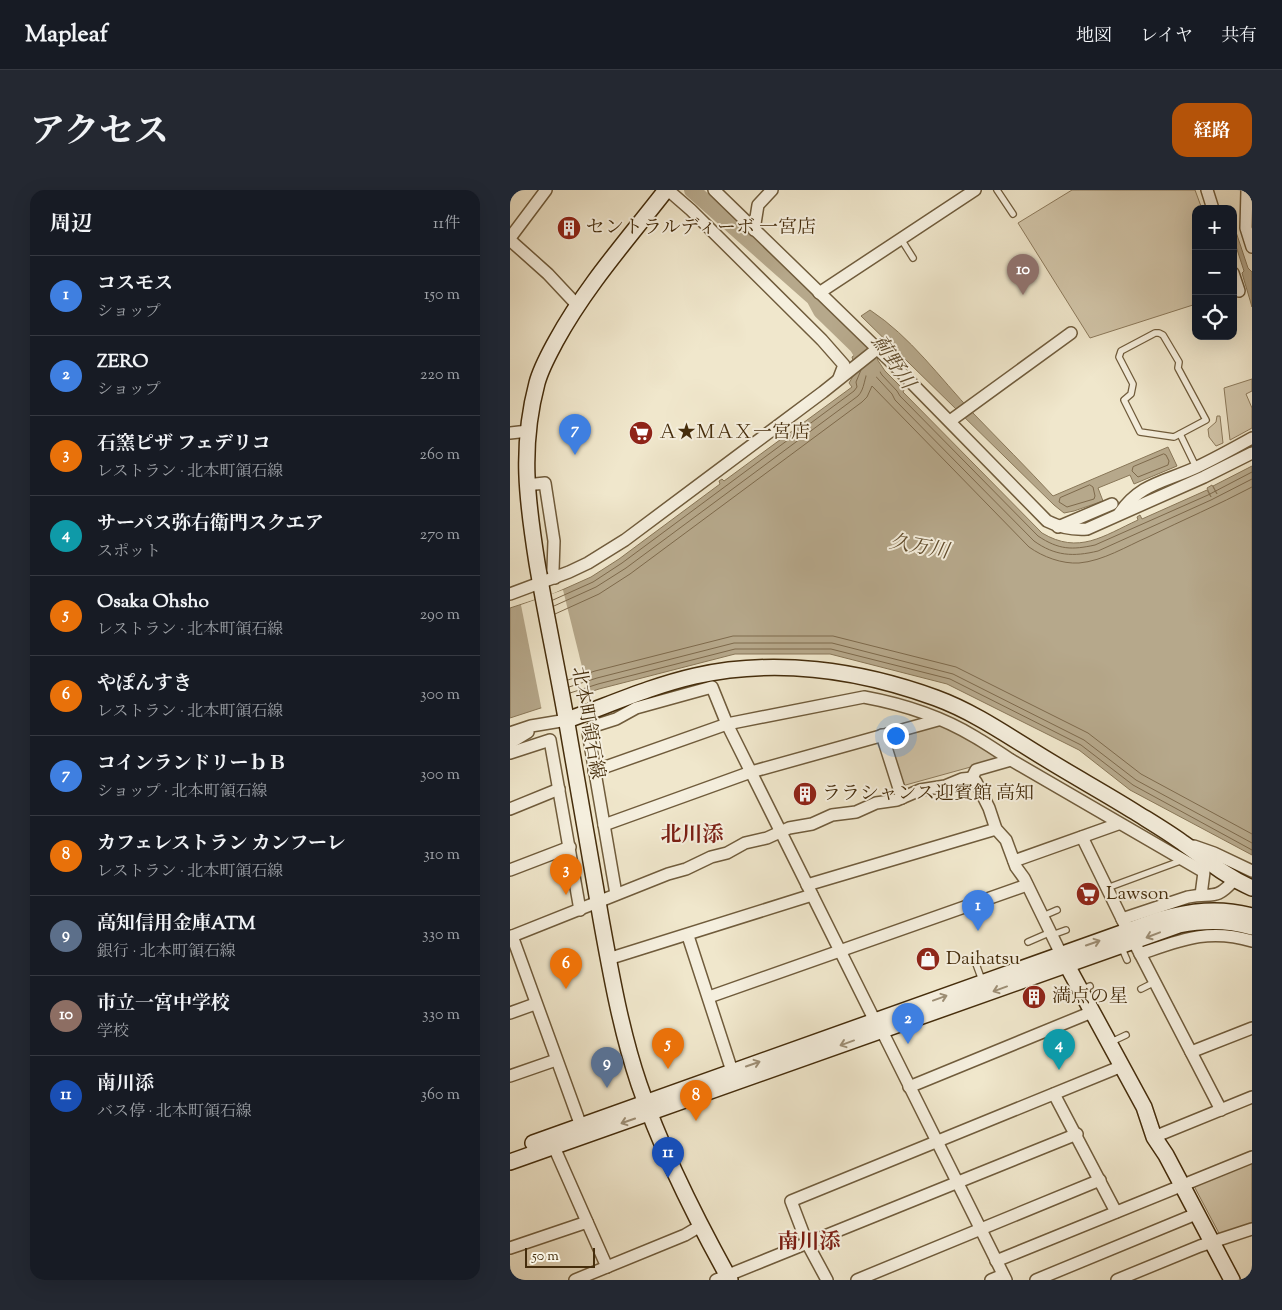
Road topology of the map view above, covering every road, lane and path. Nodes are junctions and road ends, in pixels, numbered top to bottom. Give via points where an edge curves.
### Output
1 (546, 190) edge
2 (667, 190) edge
3 (714, 190) edge
4 (772, 190) edge
5 (975, 190) edge
6 (997, 190) edge
7 (1207, 190) edge
8 (1247, 190) edge
9 (1212, 205) edge
10 (1013, 214) dead end
11 (754, 230) junction
12 (510, 239) edge
13 (901, 239) junction
14 (1252, 247) edge
15 (913, 258) dead end
16 (1237, 285) edge
17 (1239, 291) dead end
18 (819, 293) junction
19 (578, 306) junction
20 (1071, 333) dead end
21 (878, 349) junction
22 (843, 375) junction
23 (950, 421) junction
24 (528, 431) junction
25 (510, 433) edge
26 (1180, 434) junction
27 (1252, 438) edge
28 (1252, 452) edge
29 (1196, 468) junction
30 (526, 485) junction
31 (1112, 504) dead end
32 (1118, 515) junction
33 (1058, 527) junction
34 (555, 578) junction
35 (541, 586) junction
36 (510, 594) edge
37 (636, 708) junction
38 (582, 714) junction
39 (566, 716) junction
40 (938, 720) junction
41 (727, 724) junction
42 (541, 725) junction
43 (510, 733) edge
44 (882, 735) junction
45 (510, 743) edge
46 (510, 753) edge
47 (1011, 760) junction
48 (594, 771) junction
49 (745, 776) junction
50 (972, 778) junction
51 (559, 789) junction
52 (902, 798) junction
53 (510, 809) edge
54 (1118, 824) junction
55 (604, 825) junction
56 (996, 829) junction
57 (781, 830) junction
58 (1082, 837) junction
59 (1184, 843) junction
60 (570, 847) junction
61 (1183, 860) junction
62 (1014, 861) junction
63 (510, 870) edge
64 (1252, 870) edge
65 (1234, 880) junction
66 (807, 885) junction
67 (1027, 885) junction
68 (1107, 888) junction
69 (1252, 888) edge
70 (616, 894) junction
71 (1201, 895) junction
72 (812, 896) junction
73 (598, 903) junction
74 (580, 910) junction
75 (1057, 910) dead end
76 (1043, 916) junction
77 (1252, 916) edge
78 (1252, 927) edge
79 (1066, 930) dead end
80 (1052, 934) junction
81 (1125, 935) junction
82 (688, 936) junction
83 (511, 937) edge
84 (1252, 941) edge
85 (1028, 942) dead end
86 (840, 951) junction
87 (608, 959) junction
88 (1064, 959) junction
89 (976, 964) dead end
90 (982, 982) junction
91 (1155, 982) junction
92 (1141, 989) dead end
93 (709, 998) junction
94 (535, 1004) junction
95 (510, 1012) edge
96 (1092, 1012) junction
97 (878, 1026) junction
98 (1252, 1028) edge
99 (1126, 1035) dead end
100 (1110, 1043) junction
101 (1191, 1052) junction
102 (556, 1060) junction
103 (732, 1071) junction
104 (1127, 1072) junction
105 (510, 1076) edge
106 (909, 1087) junction
107 (1054, 1094) junction
108 (1252, 1097) edge
109 (648, 1108) junction
110 (1221, 1110) junction
111 (581, 1126) junction
112 (1077, 1134) junction
113 (1154, 1137) junction
114 (936, 1142) junction
115 (554, 1147) junction
116 (510, 1151) edge
117 (1252, 1157) edge
118 (510, 1162) edge
119 (1100, 1180) junction
120 (956, 1183) junction
121 (1182, 1185) junction
122 (1116, 1212) junction
123 (1196, 1214) junction
124 (587, 1222) junction
125 (702, 1225) junction
126 (980, 1229) junction
127 (1252, 1229) edge
128 (807, 1243) junction
129 (1213, 1243) junction
130 (510, 1248) edge
131 (996, 1261) junction
132 (607, 1267) junction
133 (1004, 1277) edge
134 (724, 1278) edge
135 (575, 1280) edge
136 (827, 1280) edge
137 (857, 1280) edge
138 (991, 1280) edge
139 (1036, 1280) edge
140 (1117, 1280) edge
141 (1232, 1280) edge

1 - 12 street
2 - 19 street, 北本町領石線
2 - 22 street via 822,340 844,365
3 - 11 street
4 - 11 street via 758,205
5 - 13 street
6 - 10 lane
7 - 9 street
8 - 14 street via 1246,228
11 - 18 street
12 - 19 street
13 - 15 lane
13 - 18 street
16 - 17 street
18 - 21 street
19 - 24 street, 北本町領石線 via 540,374
20 - 23 street
21 - 22 street
21 - 23 street
22 - 34 street via 625,540 588,563
23 - 33 street via 1048,521
24 - 25 street
24 - 30 street, 北本町領石線
26 - 26 lane via 1206,420 1178,368 1179,362 1163,335 1155,333 1119,354 1133,384 1132,394 1124,400 1140,432 1174,437
26 - 29 lane
27 - 29 street
28 - 32 street
29 - 32 street via 1149,485 1127,502
30 - 34 street via 545,483 554,541 552,570
30 - 35 street, 北本町領石線
31 - 33 street
32 - 33 street via 1087,529
34 - 35 street
35 - 36 street
35 - 39 street, 北本町領石線
37 - 38 street via 598,715
37 - 41 street via 712,687
37 - 48 street via 590,729 588,736
38 - 39 street
38 - 59 street via 666,684 721,671 761,666 846,674 937,698 968,712
39 - 42 street
39 - 73 street, 北本町領石線
40 - 41 street via 864,697
40 - 44 street
40 - 47 street via 973,736
41 - 48 street
41 - 49 street
42 - 43 street
42 - 45 street
44 - 49 street
44 - 52 street
46 - 51 street via 550,740
47 - 50 street via 976,770
47 - 54 street
48 - 55 street
49 - 55 street
49 - 57 street
50 - 52 street via 920,790
50 - 56 street
51 - 53 street
51 - 60 street
52 - 57 street
54 - 58 street
54 - 61 street
55 - 70 street
56 - 62 street via 1006,840
56 - 66 street
57 - 66 street
57 - 70 street
58 - 62 street
58 - 68 street
59 - 64 street
59 - 65 street
60 - 63 street
60 - 74 street
61 - 68 lane
61 - 71 street via 1204,872
62 - 67 street
65 - 69 street
65 - 71 street via 1219,894
66 - 72 street
67 - 76 street
67 - 86 street
68 - 81 street
70 - 73 street
71 - 81 street via 1188,897
72 - 82 street
72 - 86 street
73 - 74 street
73 - 87 street, 北本町領石線
74 - 83 street
75 - 76 lane
76 - 80 street
77 - 81 street via 1220,910 1184,913
78 -> 81 street via 1197,922
79 - 80 lane
80 - 85 lane
80 - 88 street
81 - 84 street via 1178,941 1201,936 1229,936
81 - 88 street
81 - 91 street
82 - 87 street
82 - 93 street
83 - 94 street
86 - 93 street
86 - 97 street
87 - 109 street, 北本町領石線 via 630,1053
88 - 90 street
88 - 96 street via 1085,988
88 -> 97 street
89 - 90 lane
97 -> 90 street
91 - 92 lane
91 - 101 street
93 - 103 street
94 - 95 street
94 - 102 street
96 - 100 street
96 - 106 street
103 -> 97 street
97 - 106 street
97 -> 109 street
98 - 101 street
99 - 100 lane
100 - 104 street
101 - 110 street
102 - 105 street
102 - 111 street
103 - 109 street
104 - 107 street
104 - 113 street
106 - 114 street
107 - 112 street
107 - 114 street
108 - 110 street
109 - 111 street
109 -> 115 street
109 - 125 street, 北本町領石線 via 675,1174
110 - 113 street
111 - 116 street
112 - 119 street
112 - 120 street
113 - 121 street
114 - 120 street
114 - 128 street via 791,1201
115 - 118 street
115 - 124 street
117 - 121 street
119 - 122 street
119 - 126 street
120 - 126 street
120 - 128 street
121 - 122 street via 1136,1201
121 - 123 street
122 - 131 street
123 - 129 street
123 - 139 street
124 - 130 street
124 - 132 street
125 - 132 street via 685,1236
125 - 134 street, 北本町領石線
126 - 131 street
126 - 137 street
127 - 129 street
128 - 134 street
128 - 136 street
129 - 140 street
129 - 141 street
131 - 133 street
132 - 135 street
133 - 138 street

